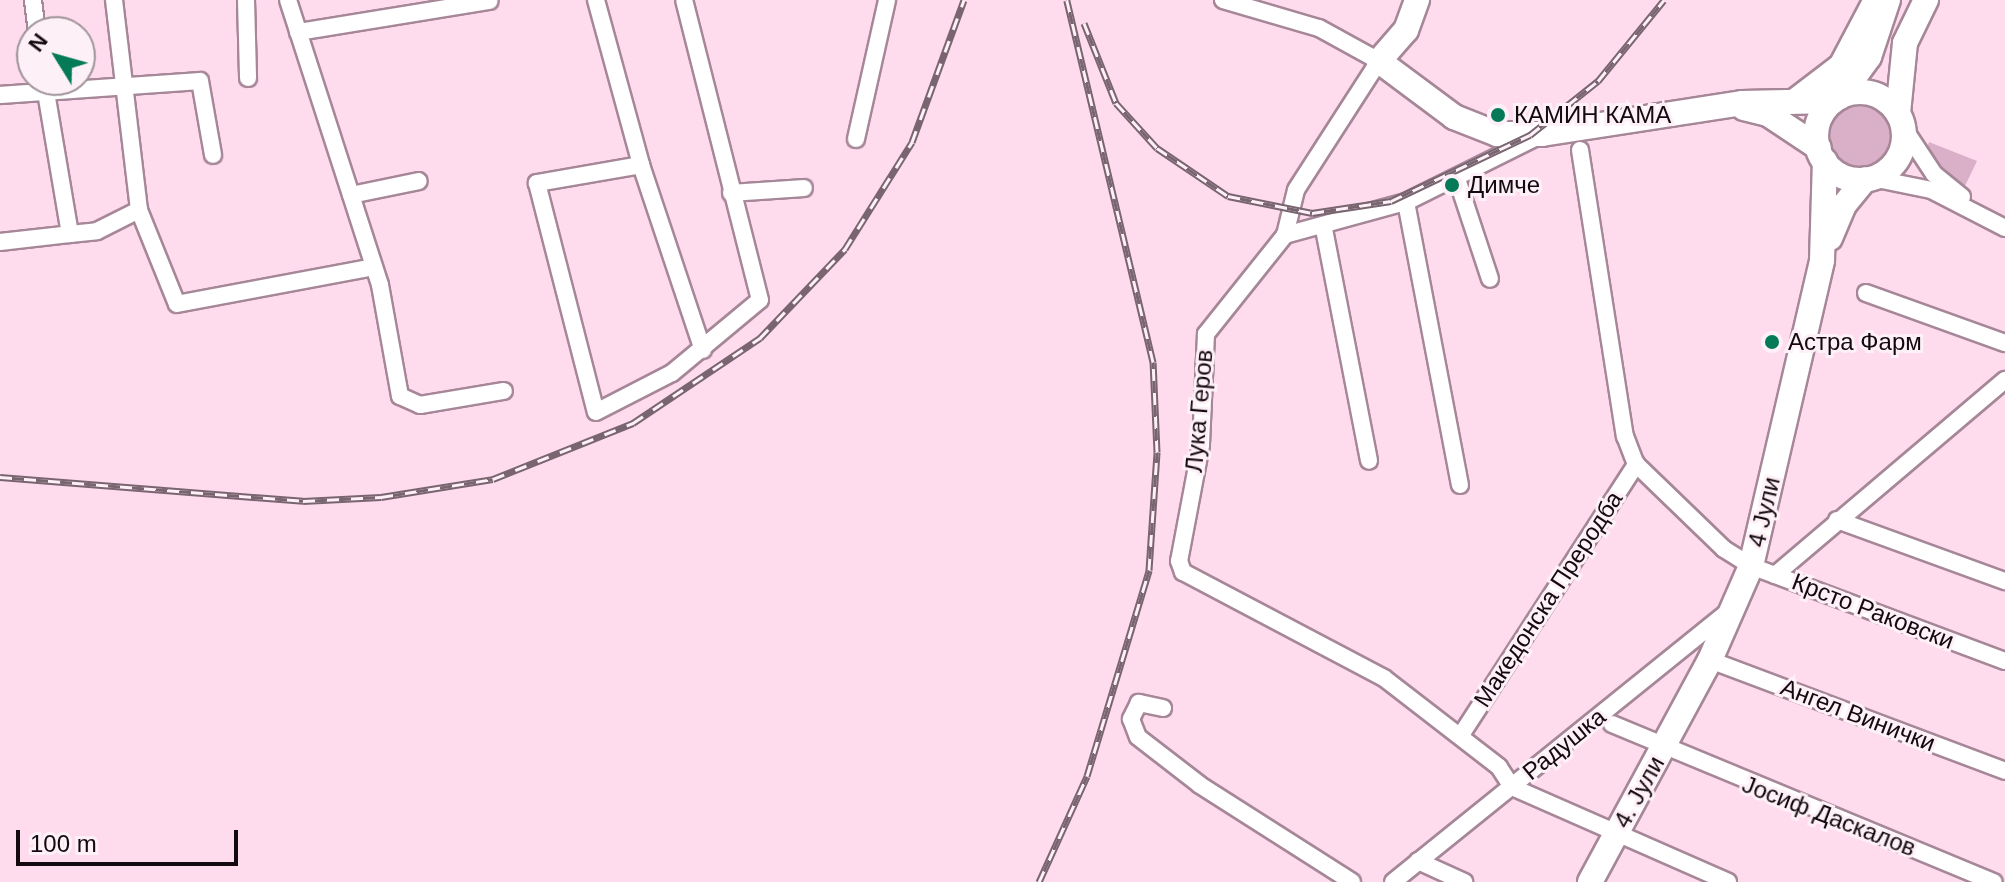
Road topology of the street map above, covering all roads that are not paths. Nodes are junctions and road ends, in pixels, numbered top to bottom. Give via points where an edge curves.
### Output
1 (114, 0) edge
2 (246, 0) edge
3 (288, 0) edge
4 (596, 0) edge
5 (684, 0) edge
6 (887, 0) edge
7 (1223, 0) edge
8 (1417, 0) edge
9 (1876, 0) edge
10 (1888, 0) edge
11 (1926, 0) edge
12 (490, 1) edge
13 (298, 32) junction
14 (1379, 61) junction
15 (248, 78) dead end
16 (122, 84) junction
17 (96, 85) edge
18 (47, 96) edge
19 (1837, 99) junction
20 (1795, 101) junction
21 (1718, 105) junction
22 (1901, 120) junction
23 (1542, 134) junction
24 (856, 139) dead end
25 (1580, 150) dead end
26 (1822, 154) junction
27 (213, 155) dead end
28 (641, 165) junction
29 (1869, 178) junction
30 (1457, 179) junction
31 (419, 181) dead end
32 (804, 188) dead end
33 (731, 193) junction
34 (351, 195) junction
35 (1406, 202) junction
36 (139, 210) junction
37 (1985, 217) junction
38 (2005, 228) edge
39 (1324, 229) junction
40 (70, 234) junction
41 (1285, 235) junction
42 (0, 242) edge
43 (1822, 260) junction
44 (374, 267) junction
45 (1490, 279) dead end
46 (1866, 293) dead end
47 (2005, 343) edge
48 (703, 350) junction
49 (2005, 380) edge
50 (504, 391) dead end
51 (1369, 461) dead end
52 (1636, 464) junction
53 (1460, 485) dead end
54 (1837, 520) junction
55 (1751, 566) junction
56 (1775, 575) junction
57 (2005, 581) edge
58 (1735, 607) junction
59 (1710, 660) junction
60 (2005, 661) edge
61 (1163, 708) dead end
62 (1612, 724) dead end
63 (1461, 735) junction
64 (1664, 748) junction
65 (2005, 771) edge
66 (1512, 787) junction
67 (1614, 837) junction
68 (1418, 861) junction
69 (1352, 882) edge
70 (1393, 882) edge
71 (1464, 882) edge
72 (1590, 882) edge
73 (1728, 882) edge
74 (1994, 882) edge

1 - 16 street
2 - 15 street
3 - 13 street
4 - 28 street
5 - 33 street
6 - 24 street
7 - 14 street via 1319,28
8 - 14 street via 1406,30
9 - 20 street via 1841,66
10 - 19 street via 1869,57
11 - 22 street via 1905,43
12 - 13 street
13 - 34 street
14 - 23 street via 1454,117 1514,134
14 - 41 street, Лука Геров via 1296,190
16 - 17 street
16 - 27 street via 200,81
16 - 36 street
18 - 40 street
19 - 20 street
19 - 22 street via 1872,93
19 - 26 street via 1819,123
20 - 21 street
21 - 23 street
21 - 26 street via 1761,111
22 - 29 street via 1896,161
22 - 37 street via 1934,174
23 - 30 street
25 - 52 street via 1625,436
26 - 29 street via 1842,175
26 - 43 street, 4 Јули
28 - 48 street
28 - 48 street via 537,183 596,412 637,396
29 - 37 street via 1931,190
29 - 43 street, 4 Јули via 1840,211
30 - 35 street
30 - 45 street
31 - 34 street
32 - 33 street
33 - 48 street via 760,300
34 - 44 street
35 - 39 street
35 - 53 street
36 - 40 street via 97,231
36 - 44 street via 177,304
37 - 38 street
39 - 41 street
39 - 51 street
40 - 42 street
41 - 63 street, Лука Геров via 1206,334 1201,445 1179,561 1183,572 1372,671
43 - 55 street, 4 Јули
44 - 50 street via 405,401 430,404
46 - 47 street
49 - 54 street
52 - 55 street, Крсто Раковски via 1691,520
52 - 63 street, Македонска Преродба
54 - 56 street
54 - 57 street
55 - 56 street, Крсто Раковски
55 - 58 street, 4 Јули
56 - 60 street, Крсто Раковски
58 - 59 street, 4 Јули
58 - 66 street, Радушка
59 - 64 street, 4 Јули
59 - 65 street, Ангел Винички
61 - 69 street via 1139,703 1131,719 1138,737 1200,785
62 - 64 street, Јосиф Даскалов
63 - 66 street via 1499,767
64 - 67 street, 4. Јули
64 - 74 street, Јосиф Даскалов
66 - 67 street
66 - 68 street, Радушка
67 - 72 street
67 - 73 street
68 - 70 street, Радушка
68 - 71 street

